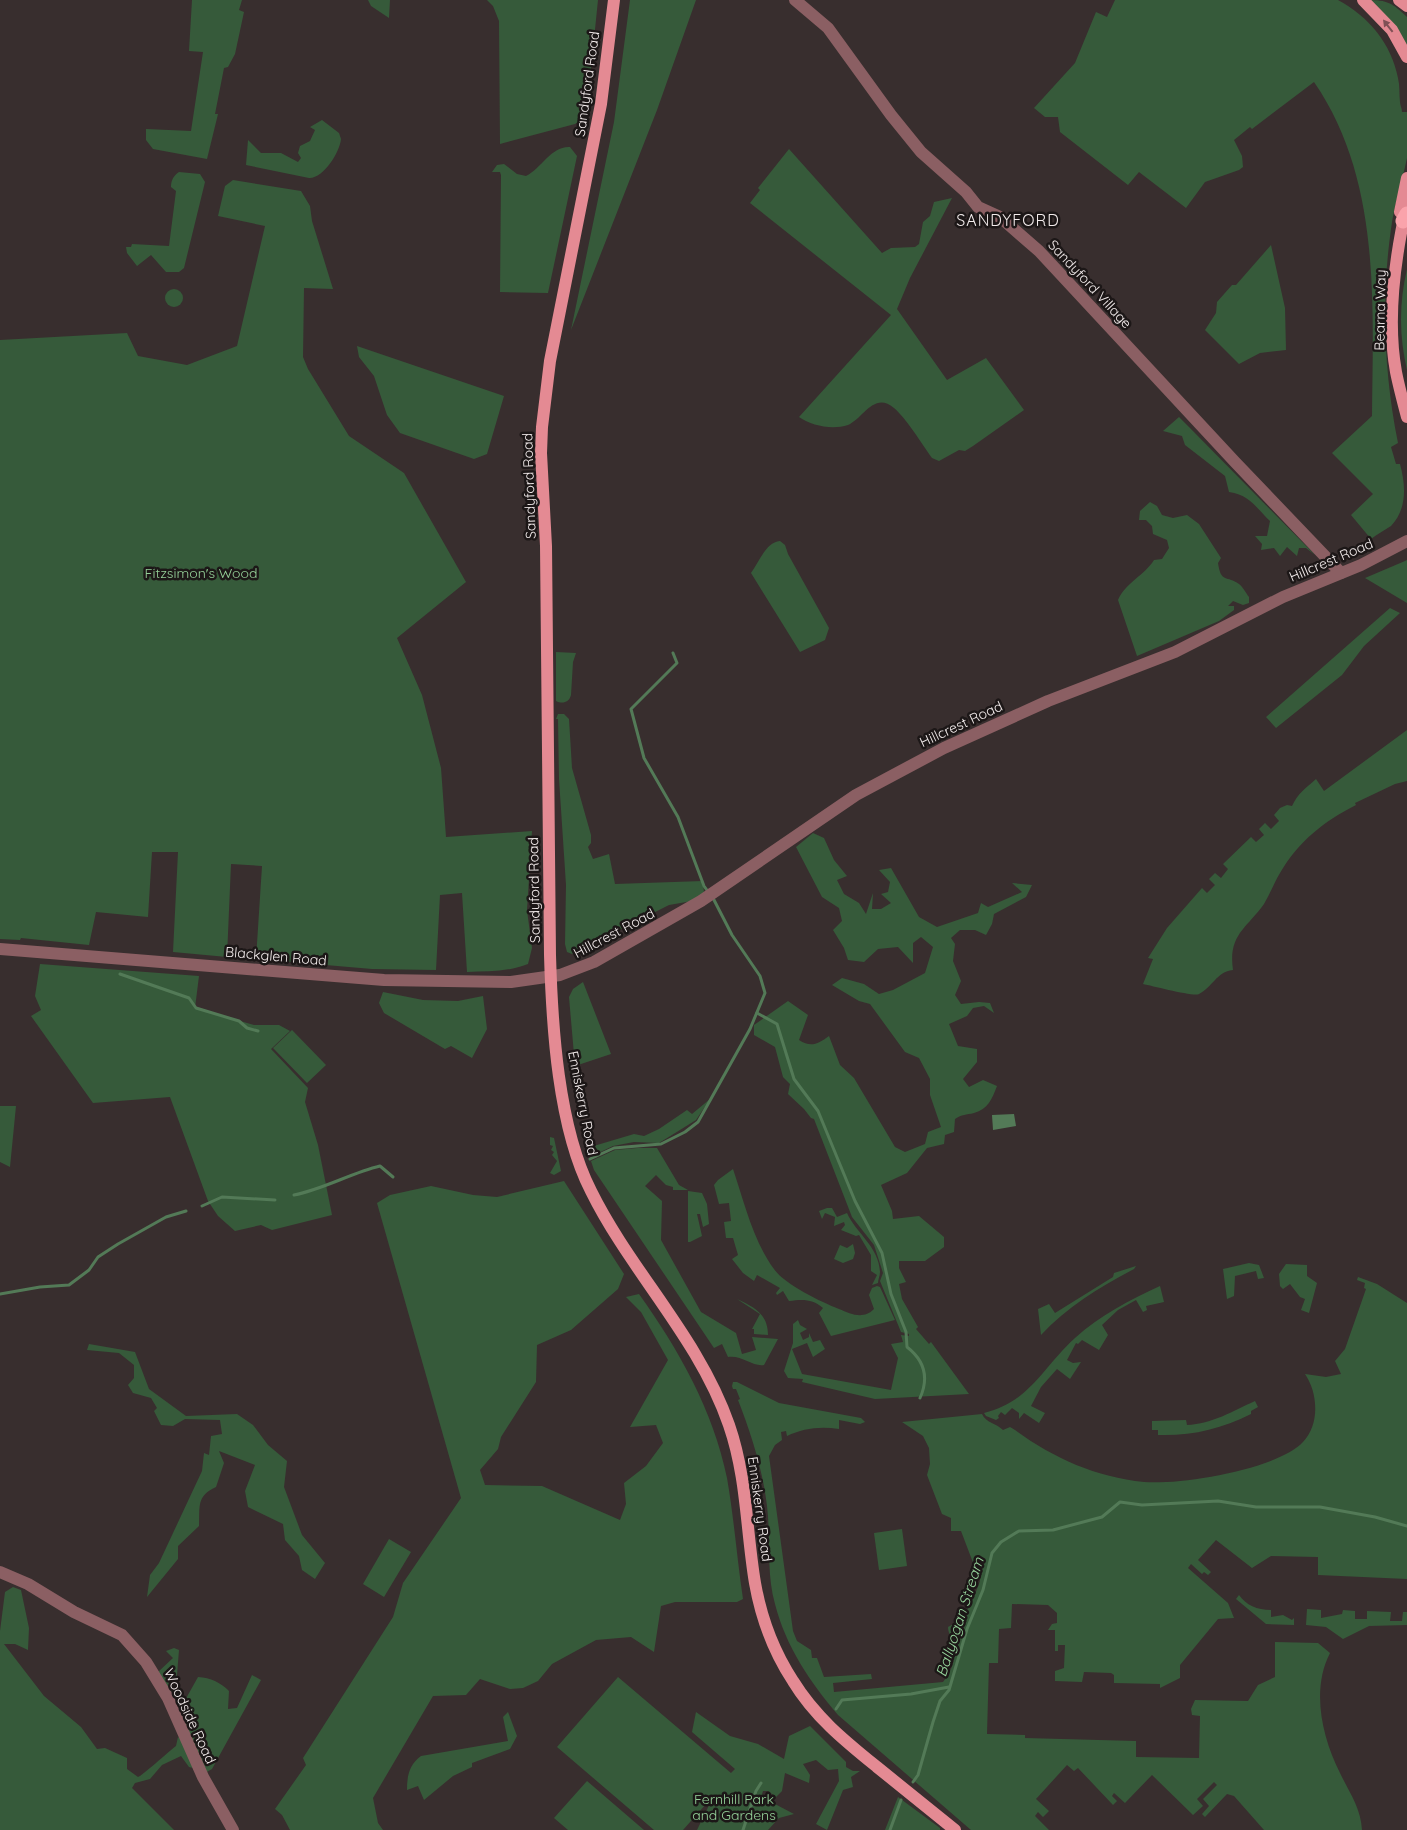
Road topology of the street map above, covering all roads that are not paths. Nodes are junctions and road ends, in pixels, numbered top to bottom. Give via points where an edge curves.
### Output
1 (614, 0) edge
2 (795, 0) edge
3 (1363, 0) edge
4 (1399, 0) edge
5 (1407, 6) edge
6 (1407, 57) edge
7 (1407, 178) edge
8 (1407, 204) edge
9 (1405, 217) edge
10 (1397, 247) junction
11 (1407, 417) edge
12 (1407, 541) edge
13 (1342, 573) junction
14 (0, 949) edge
15 (550, 977) junction
16 (0, 1572) edge
17 (233, 1830) edge
18 (955, 1830) edge

1 - 15 main road, Sandyford Road via 601,104 550,361 542,427 547,554
2 - 13 street, Sandyford Village via 828,28 922,152 978,207 1000,216 1044,256
6 -> 3 main road via 1392,30
4 - 5 main road
7 - 10 main road
8 - 9 main road, Bearna Way
9 - 10 main road, Bearna Way
10 - 11 main road, Bearna Way via 1392,329 1396,370
12 - 13 street, Hillcrest Road
13 - 15 street, Hillcrest Road via 1283,597 1182,648 1048,701 929,755 830,811 701,901 594,962
14 - 15 street, Blackglen Road via 384,980 481,983
15 - 18 main road, Enniskerry Road via 561,1084 580,1165 600,1207 699,1360 719,1400 744,1481 759,1602 783,1664 811,1707 834,1732
16 - 17 street, Woodside Road via 122,1635 146,1662 168,1698 203,1777

